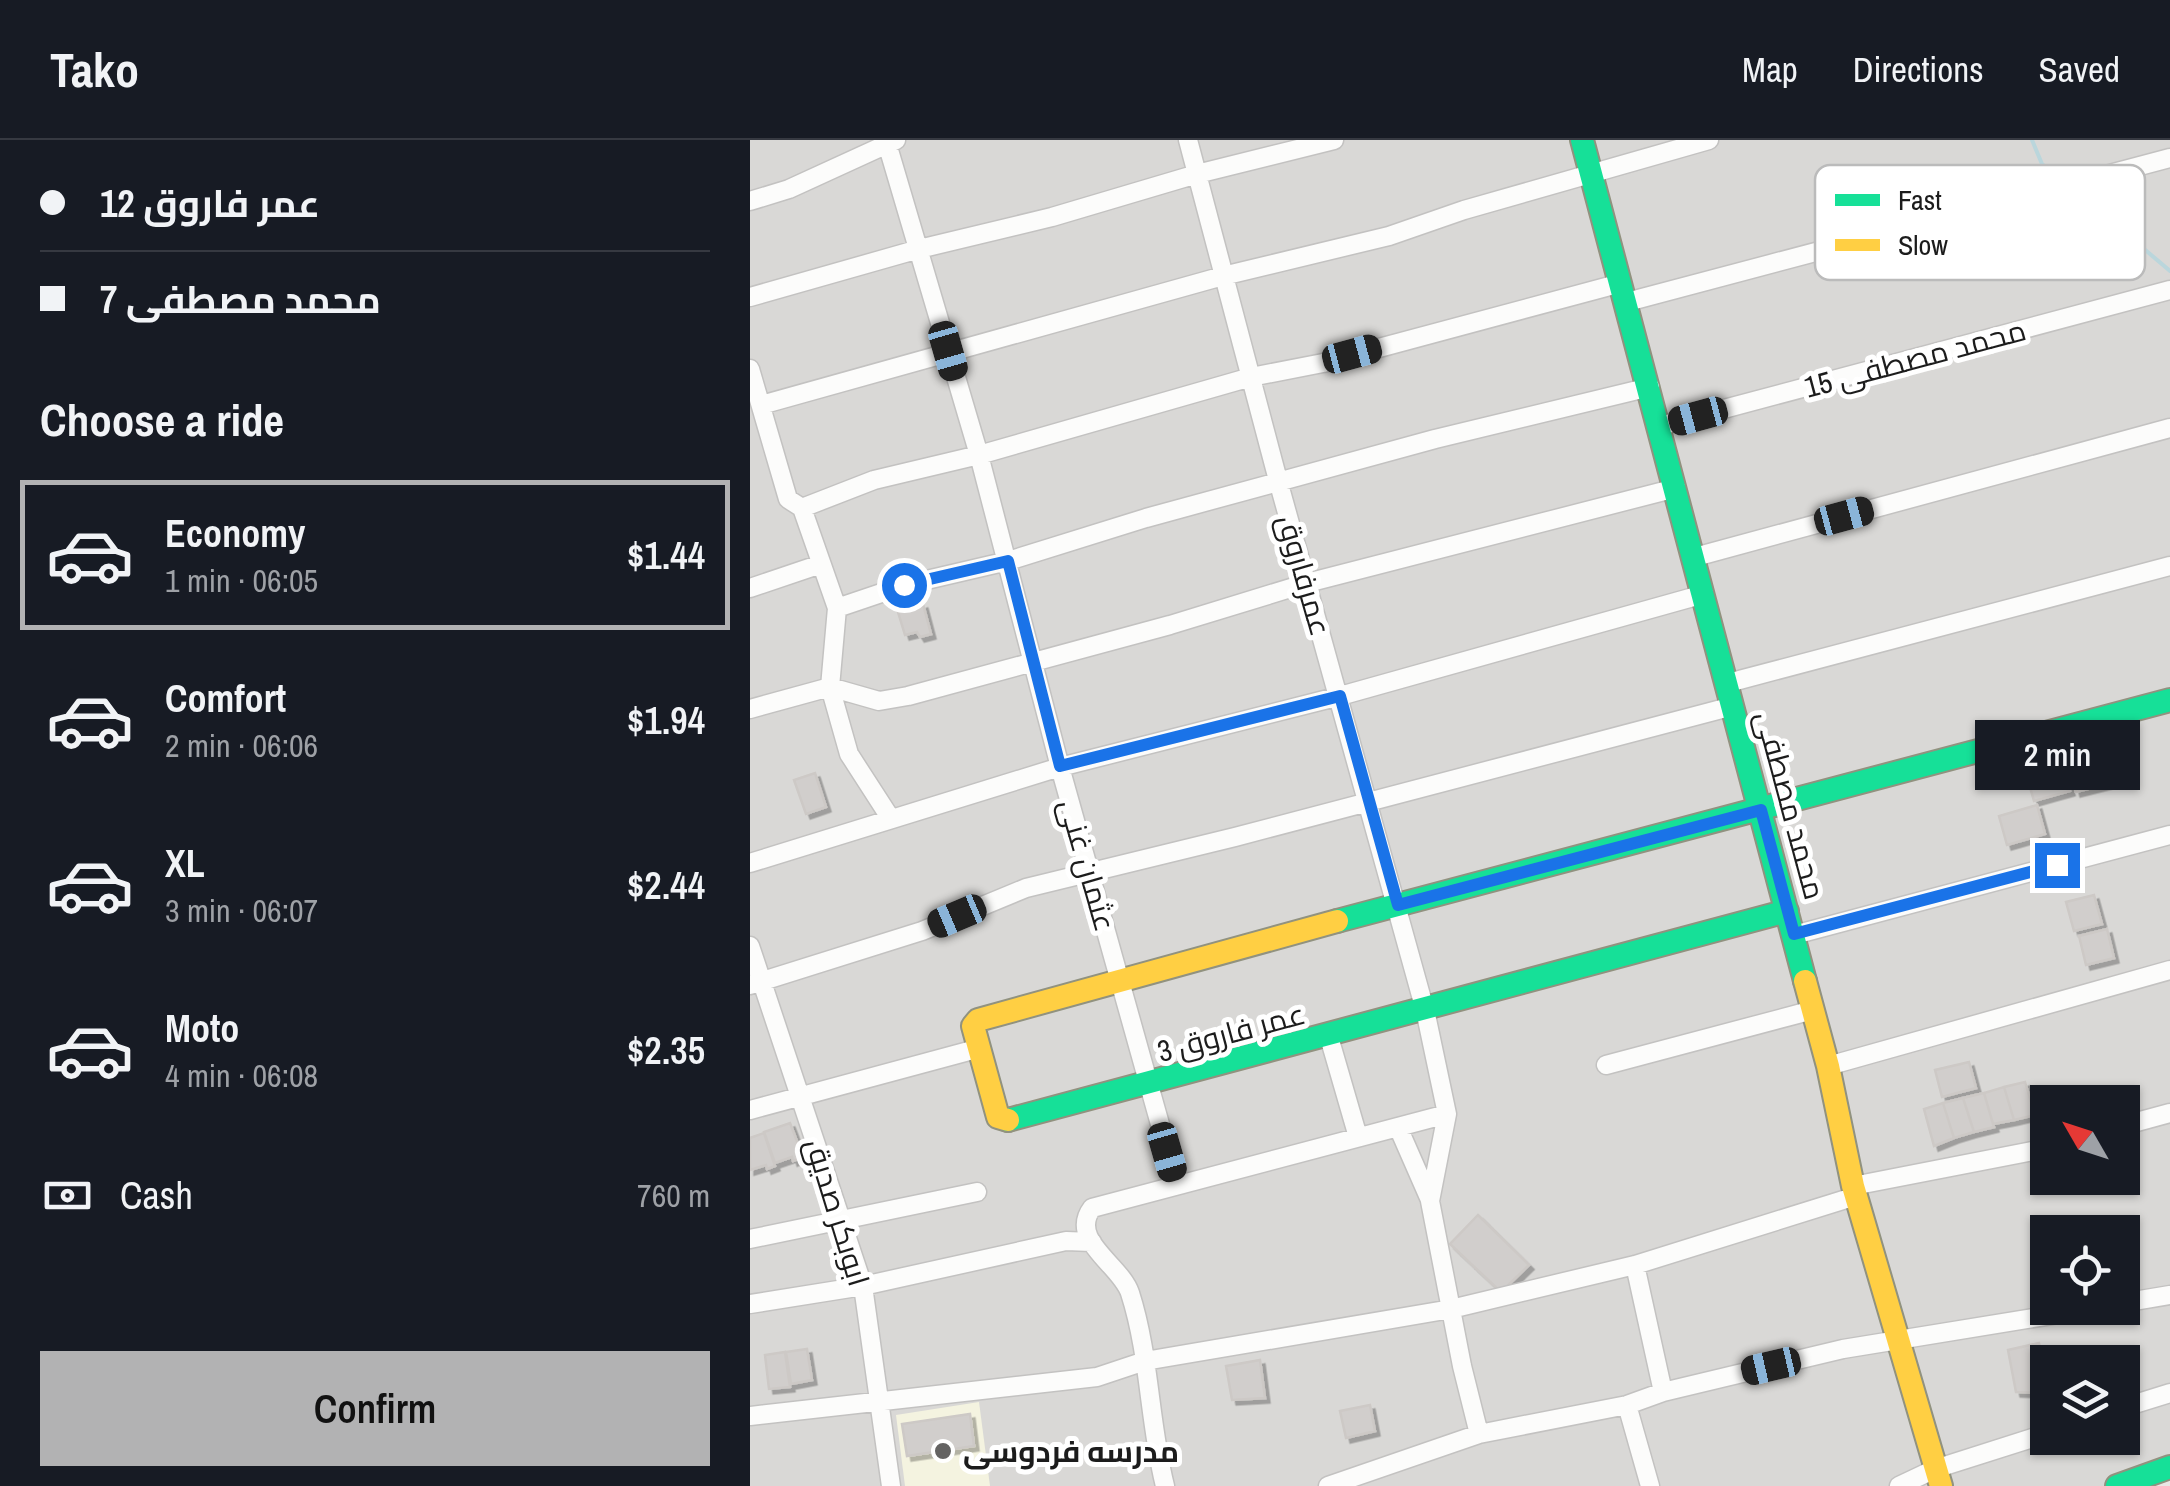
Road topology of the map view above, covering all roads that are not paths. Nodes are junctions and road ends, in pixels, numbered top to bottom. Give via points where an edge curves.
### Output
1 (1188, 140) edge
2 (1334, 140) edge
3 (1582, 140) edge
4 (1709, 140) edge
5 (890, 141) edge
6 (2170, 158) edge
7 (2144, 165) edge
8 (1197, 174) junction
9 (1592, 176) junction
10 (750, 201) edge
11 (1815, 247) edge
12 (919, 249) junction
13 (1222, 276) junction
14 (2170, 290) edge
15 (1624, 293) junction
16 (750, 297) edge
17 (948, 351) junction
18 (750, 370) edge
19 (1251, 377) junction
20 (1650, 388) junction
21 (762, 405) junction
22 (1660, 426) junction
23 (2170, 428) edge
24 (980, 455) junction
25 (1279, 484) junction
26 (1676, 488) junction
27 (802, 508) junction
28 (1695, 557) junction
29 (1008, 561) junction
30 (822, 564) junction
31 (2170, 566) edge
32 (1308, 583) junction
33 (750, 588) edge
34 (1704, 594) junction
35 (837, 608) junction
36 (1034, 660) junction
37 (830, 687) junction
38 (1731, 694) junction
39 (1340, 696) junction
40 (2170, 700) edge
41 (750, 709) edge
42 (1060, 766) junction
43 (1370, 800) junction
44 (1761, 810) junction
45 (890, 819) junction
46 (2170, 836) edge
47 (750, 862) edge
48 (1091, 873) junction
49 (1398, 905) junction
50 (1788, 911) junction
51 (1794, 934) junction
52 (750, 946) edge
53 (2170, 970) edge
54 (1122, 981) junction
55 (756, 983) edge
56 (1425, 1010) junction
57 (1813, 1010) junction
58 (1329, 1036) junction
59 (980, 1048) junction
60 (1606, 1065) dead end
61 (1828, 1066) junction
62 (1148, 1085) junction
63 (802, 1095) junction
64 (750, 1110) edge
65 (2170, 1113) edge
66 (1448, 1114) junction
67 (2140, 1121) edge
68 (1398, 1127) junction
69 (1358, 1137) junction
70 (2030, 1152) edge
71 (1177, 1185) junction
72 (1854, 1191) junction
73 (977, 1192) dead end
74 (1430, 1201) junction
75 (842, 1219) junction
76 (750, 1239) edge
77 (1092, 1242) junction
78 (1635, 1265) junction
79 (863, 1286) junction
80 (2170, 1295) edge
81 (2140, 1300) edge
82 (750, 1304) edge
83 (1451, 1308) junction
84 (2030, 1318) edge
85 (1898, 1339) junction
86 (1144, 1361) junction
87 (1663, 1392) junction
88 (2170, 1393) edge
89 (880, 1401) junction
90 (2140, 1402) edge
91 (1627, 1404) junction
92 (750, 1416) edge
93 (1479, 1434) junction
94 (2030, 1440) edge
95 (2170, 1466) edge
96 (1938, 1478) edge
97 (891, 1486) edge
98 (1165, 1486) edge
99 (1328, 1486) edge
100 (1650, 1486) edge
101 (1899, 1486) edge
102 (2117, 1486) edge

1 - 8 street, عمرفاروق
2 - 8 street
3 - 9 main road, محمد مصطفی
4 - 9 street
5 - 10 street
5 - 12 street, عثمان غنی
6 - 7 street
8 - 12 street
8 - 13 street, عمرفاروق
9 - 13 street
9 - 15 main road, محمد مصطفی
11 - 15 street
12 - 16 street
12 - 17 street, عثمان غنی
13 - 17 street
13 - 19 street, عمرفاروق
14 - 22 street, محمد مصطفی 15
15 - 19 street
15 - 20 main road, محمد مصطفی
17 - 21 street
17 - 24 street, عثمان غنی
18 - 21 street
19 - 24 street
19 - 25 street, عمرفاروق
20 - 22 main road, محمد مصطفی
20 - 25 street
21 - 27 street via 788,499
22 - 26 main road, محمد مصطفی
23 - 28 street
24 - 27 street via 874,480
24 - 29 street, عثمان غنی
25 - 29 street
25 - 32 street, عمرفاروق
26 - 28 main road, محمد مصطفی
26 - 32 street
27 - 30 street
28 - 34 main road, محمد مصطفی
29 - 35 street
29 - 36 street, عثمان غنی
30 - 33 street
30 - 35 street
31 - 38 street
32 - 36 street
32 - 39 street, عمرفاروق
34 - 38 main road, محمد مصطفی
34 - 39 street
35 - 37 street
36 - 37 street via 879,700
36 - 42 street, عثمان غنی
37 - 41 street
37 - 45 street via 849,754
38 - 43 street via 1545,754
38 - 44 main road, محمد مصطفی
39 - 42 street
39 - 43 street, عمرفاروق
40 - 44 main road
42 - 45 street
42 - 48 street, عثمان غنی
43 - 48 street
43 - 49 street, عمرفاروق
44 - 49 main road
44 - 50 main road, محمد مصطفی
45 - 47 street
46 - 51 street
48 - 54 street, عثمان غنی
48 - 55 street via 1026,888 922,931
49 - 54 main road
49 - 56 street, عمرفاروق
50 - 51 main road, محمد مصطفی
50 - 56 main road, عمر فاروق 3
51 - 57 main road, محمد مصطفی
52 - 55 street, ابوبکر صدیق
53 - 61 street
54 - 59 main road via 974,1022
54 - 62 street, عثمان غنی
55 - 63 street, ابوبکر صدیق
56 - 58 main road, عمر فاروق 3
56 - 66 street
57 - 60 street
57 - 61 main road, محمد مصطفی
58 - 62 main road, عمر فاروق 3
58 - 69 street
59 - 62 main road, عمر فاروق 3 via 1000,1120
59 - 63 street
61 - 72 main road, محمد مصطفی
62 - 71 street, عثمان غنی
63 - 64 street
63 - 75 street, ابوبکر صدیق
65 - 67 street
66 - 68 street
66 - 74 street
68 - 69 street
68 - 74 street
69 - 71 street
70 - 72 street
71 - 77 street via 1092,1208 1085,1217
72 - 78 street
72 - 85 main road, محمد مصطفی
73 - 75 street
74 - 83 street
75 - 76 street
75 - 79 street, ابوبکر صدیق
77 - 79 street
77 - 86 street via 1129,1289
78 - 83 street
78 - 87 street
79 - 82 street
79 - 89 street, ابوبکر صدیق
80 - 81 street
83 - 86 street
83 - 93 street
84 - 85 street
85 - 87 street
85 - 96 main road, محمد مصطفی
86 - 89 street via 1097,1377
86 - 98 street
87 - 91 street
88 - 90 street
89 - 92 street
89 - 97 street, ابوبکر صدیق
91 - 93 street
91 - 100 street
93 - 99 street
94 - 96 street
95 - 102 main road
96 - 101 street

